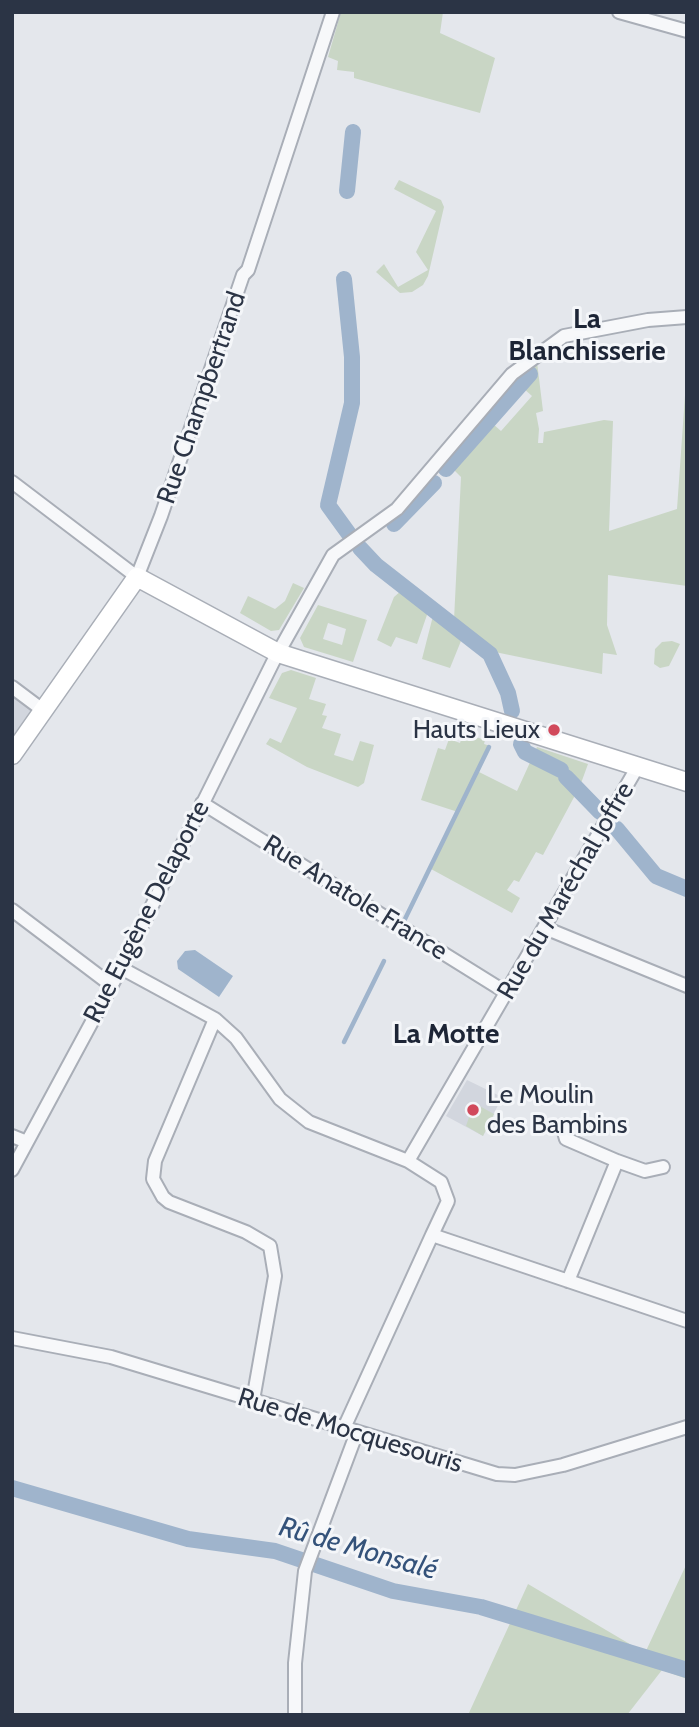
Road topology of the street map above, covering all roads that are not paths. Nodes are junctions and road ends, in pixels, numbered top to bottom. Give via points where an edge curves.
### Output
1 (321, 12) edge
2 (619, 12) edge
3 (333, 13) edge
4 (687, 31) edge
5 (687, 317) edge
6 (12, 482) edge
7 (137, 578) junction
8 (278, 653) junction
9 (12, 687) edge
10 (44, 711) junction
11 (12, 755) edge
12 (638, 766) junction
13 (687, 782) edge
14 (202, 803) junction
15 (12, 910) edge
16 (545, 928) junction
17 (121, 968) junction
18 (111, 985) junction
19 (687, 986) edge
20 (507, 993) junction
21 (215, 1019) junction
22 (562, 1125) dead end
23 (12, 1136) edge
24 (27, 1142) junction
25 (408, 1161) junction
26 (617, 1161) junction
27 (663, 1167) dead end
28 (12, 1170) edge
29 (432, 1235) junction
30 (568, 1281) junction
31 (687, 1321) edge
32 (12, 1338) edge
33 (253, 1400) junction
34 (687, 1427) edge
35 (351, 1430) junction
36 (295, 1715) edge

1 - 3 street
2 - 4 street
3 - 7 street, Rue Champbertrand via 248,270
5 - 8 street, Rue Eugène Delaporte via 564,336 512,374 397,509 333,555
6 - 7 street
7 - 8 street
7 - 10 street, Rue Champbertrand
8 - 12 street
8 - 14 street, Rue Eugène Delaporte
9 - 10 street
10 - 11 street, Rue Champbertrand
12 - 13 street
12 - 16 street, Rue du Maréchal Joffre
14 - 17 street, Rue Eugène Delaporte
14 - 20 street, Rue Anatole France
15 - 18 street
16 - 19 street
16 - 20 street, Rue du Maréchal Joffre
17 - 18 street, Rue Eugène Delaporte
17 - 21 street
18 - 24 street, Rue Eugène Delaporte
20 - 25 street, Rue du Maréchal Joffre
21 - 25 street via 300,1116 322,1129
21 - 33 street via 155,1161 153,1179 169,1202 246,1231 270,1246 275,1276
22 - 26 street via 566,1139
23 - 24 street
24 - 28 street, Rue Eugène Delaporte
25 - 29 street via 433,1175 446,1189 448,1200
26 - 27 street via 645,1171
26 - 30 street
29 - 30 street
29 - 35 street
30 - 31 street
32 - 33 street, Rue de Mocquesouris via 111,1357
33 - 35 street, Rue de Mocquesouris
34 - 35 street, Rue de Mocquesouris via 611,1452 515,1475 477,1471
35 - 36 street via 305,1570

